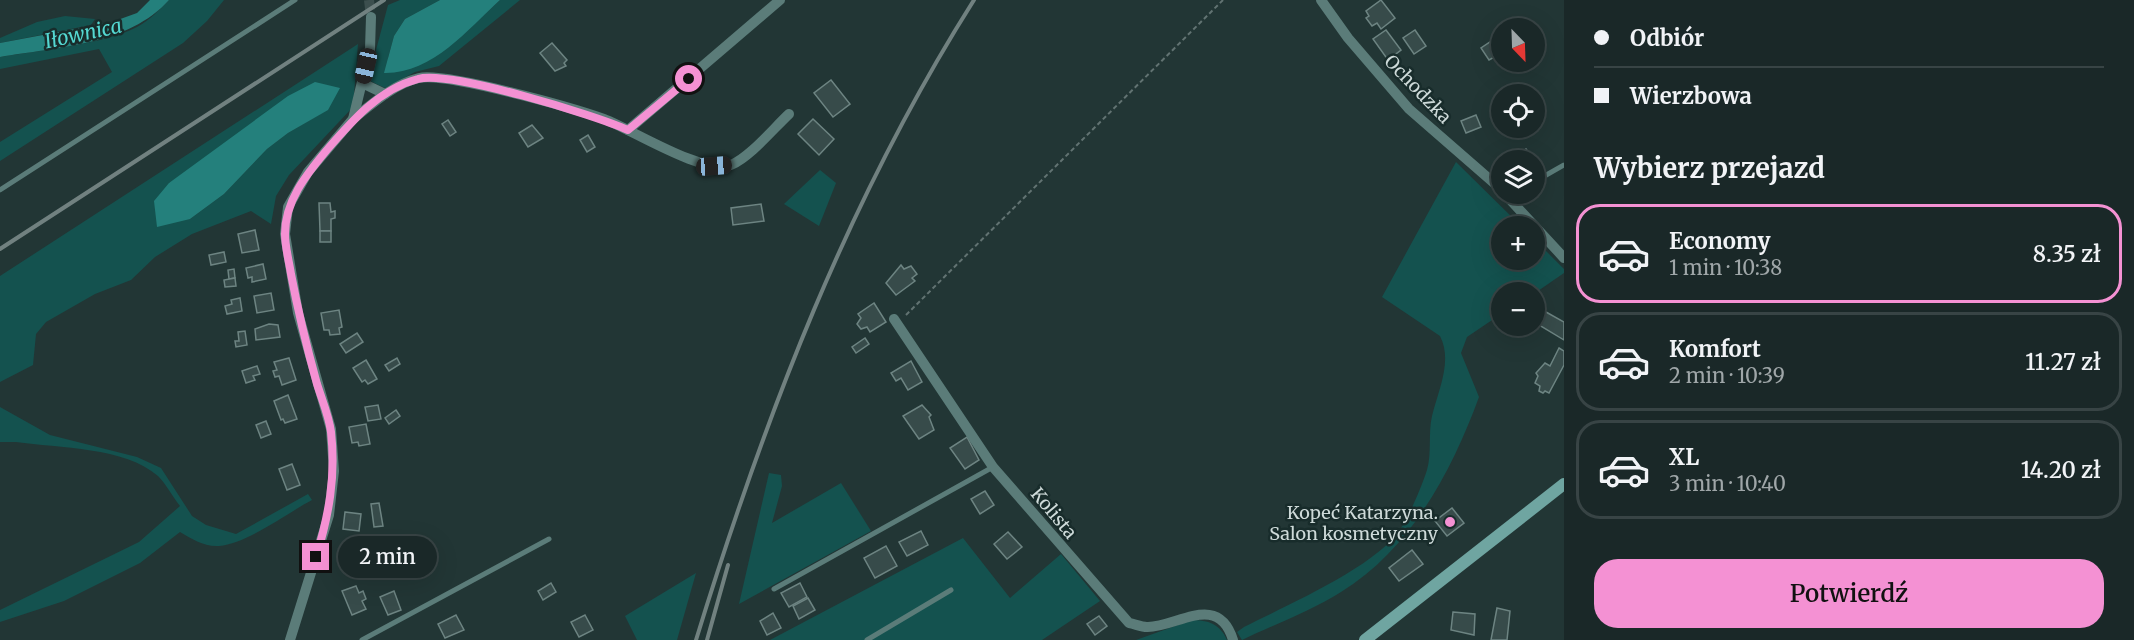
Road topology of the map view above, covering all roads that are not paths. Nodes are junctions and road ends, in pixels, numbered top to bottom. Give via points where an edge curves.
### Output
1 (295, 0) edge
2 (780, 0) edge
3 (1321, 0) edge
4 (371, 17) tunnel mouth
5 (362, 83) junction
6 (385, 94) junction
7 (789, 114) dead end
8 (353, 119) junction
9 (628, 130) junction
10 (1564, 165) edge
11 (1545, 176) edge
12 (1491, 179) edge
13 (0, 190) edge
14 (1517, 204) edge
15 (1564, 258) edge
16 (896, 321) road end
17 (993, 467) junction
18 (1564, 484) edge
19 (549, 539) dead end
20 (774, 589) dead end
21 (951, 590) dead end
22 (290, 640) edge
23 (362, 640) edge
24 (867, 640) edge
25 (1233, 640) edge
26 (1365, 640) edge

1 - 13 lane
2 - 9 street
3 - 12 street, Ochodzka via 1409,109
4 - 5 street via 370,49
5 - 6 street
5 - 8 street
6 - 8 street
6 - 9 street via 418,78 441,77 557,105
7 - 9 street via 730,165 703,163
8 - 22 street via 308,172 288,207 285,234 298,313 331,429 334,471 329,515
10 - 11 lane
14 - 15 street, Ochodzka
16 - 17 street, Kolista
17 - 20 lane
17 - 25 street, Kolista via 1129,623 1147,627 1195,613 1210,615 1223,623
18 - 26 street
19 - 23 lane
21 - 24 lane

